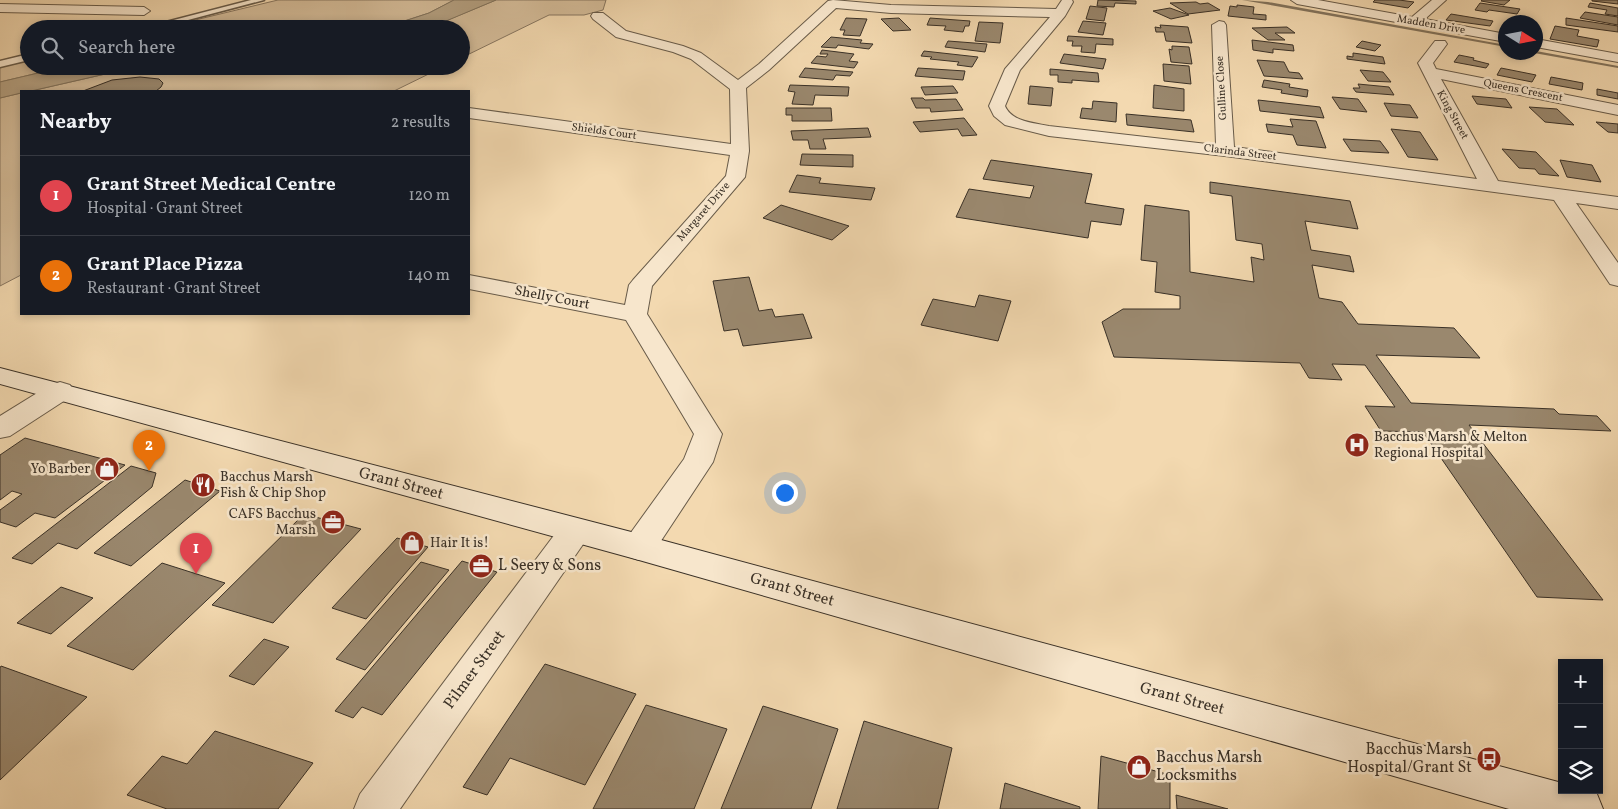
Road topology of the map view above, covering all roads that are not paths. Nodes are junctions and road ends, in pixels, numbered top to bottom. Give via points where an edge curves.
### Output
1 (260, 0) edge
2 (1297, 0) edge
3 (1440, 0) edge
4 (1064, 6) edge
5 (0, 8) edge
6 (144, 11) dead end
7 (598, 16) dead end
8 (179, 20) edge
9 (1414, 22) junction
10 (1220, 25) dead end
11 (1498, 37) edge
12 (1440, 44) dead end
13 (1543, 44) edge
14 (1618, 58) edge
15 (20, 59) edge
16 (0, 64) edge
17 (1429, 72) junction
18 (738, 86) junction
19 (1618, 110) edge
20 (470, 113) edge
21 (740, 151) junction
22 (1225, 151) junction
23 (1491, 187) junction
24 (1561, 196) junction
25 (1618, 203) edge
26 (1618, 280) edge
27 (470, 282) edge
28 (635, 314) junction
29 (0, 376) edge
30 (60, 391) junction
31 (0, 430) edge
32 (575, 531) junction
33 (639, 547) junction
34 (375, 809) edge
35 (1582, 809) edge

1 - 8 lane
2 - 9 street, Madden Drive
3 - 9 street
4 - 18 street via 890,9 825,3 764,68
4 - 22 street, Clarinda Street via 1013,69 997,106 998,112 1021,125 1048,131
5 - 6 street
7 - 18 street via 621,34 696,56
9 - 11 street, Madden Drive
10 - 22 street, Gulline Close
12 - 17 street via 1425,63
13 - 14 street
15 - 16 lane
17 - 19 street, Queens Crescent
17 - 23 street, King Street
18 - 21 street, Margaret Drive
20 - 21 street, Shields Court
21 - 28 street, Margaret Drive via 735,177 641,285
22 - 23 street, Clarinda Street
23 - 24 street, Clarinda Street
24 - 25 street, Clarinda Street
24 - 26 street
27 - 28 street, Shelly Court
28 - 33 street via 708,434 698,462
29 - 30 street, Grant Street
30 - 31 street
30 - 32 street, Grant Street
32 - 33 street, Grant Street
32 - 34 street, Pilmer Street
33 - 35 street, Grant Street

